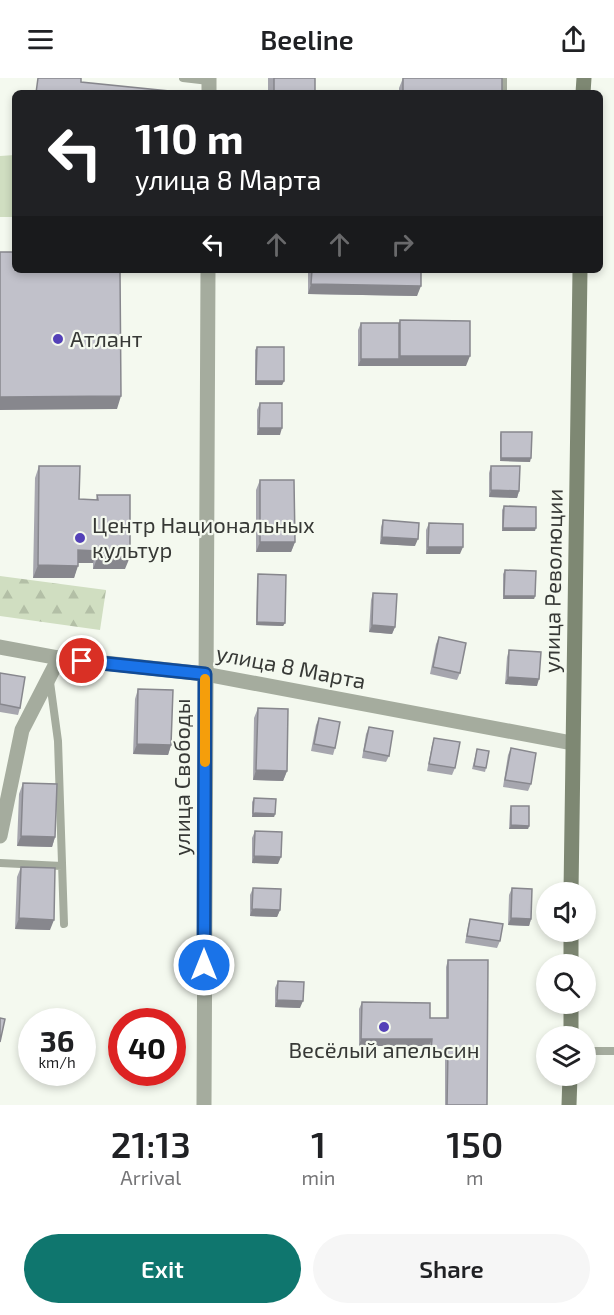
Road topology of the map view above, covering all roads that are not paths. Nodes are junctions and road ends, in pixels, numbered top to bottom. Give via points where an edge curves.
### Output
1 (183, 78) edge
2 (209, 84) edge
3 (208, 273) edge
4 (580, 273) edge
5 (0, 647) edge
6 (59, 658) junction
7 (205, 674) junction
8 (49, 678) junction
9 (572, 743) junction
10 (0, 836) edge
11 (0, 863) edge
12 (62, 866) junction
13 (572, 882) edge
14 (64, 924) dead end
15 (596, 1051) edge
16 (614, 1051) edge
17 (570, 1086) edge
18 (204, 1105) edge
19 (569, 1105) edge

1 - 2 lane
3 - 7 street, улица Свободы
4 - 9 main road, улица Революции
5 - 6 street, улица 8 Марта
6 - 7 street, улица 8 Марта
6 - 8 street
7 - 9 street, улица 8 Марта
7 - 18 street, улица Свободы
8 - 10 street via 22,730
8 - 12 lane via 58,741
9 - 13 main road, улица Революции
11 - 12 lane
12 - 14 lane
15 - 16 lane
17 - 19 main road

